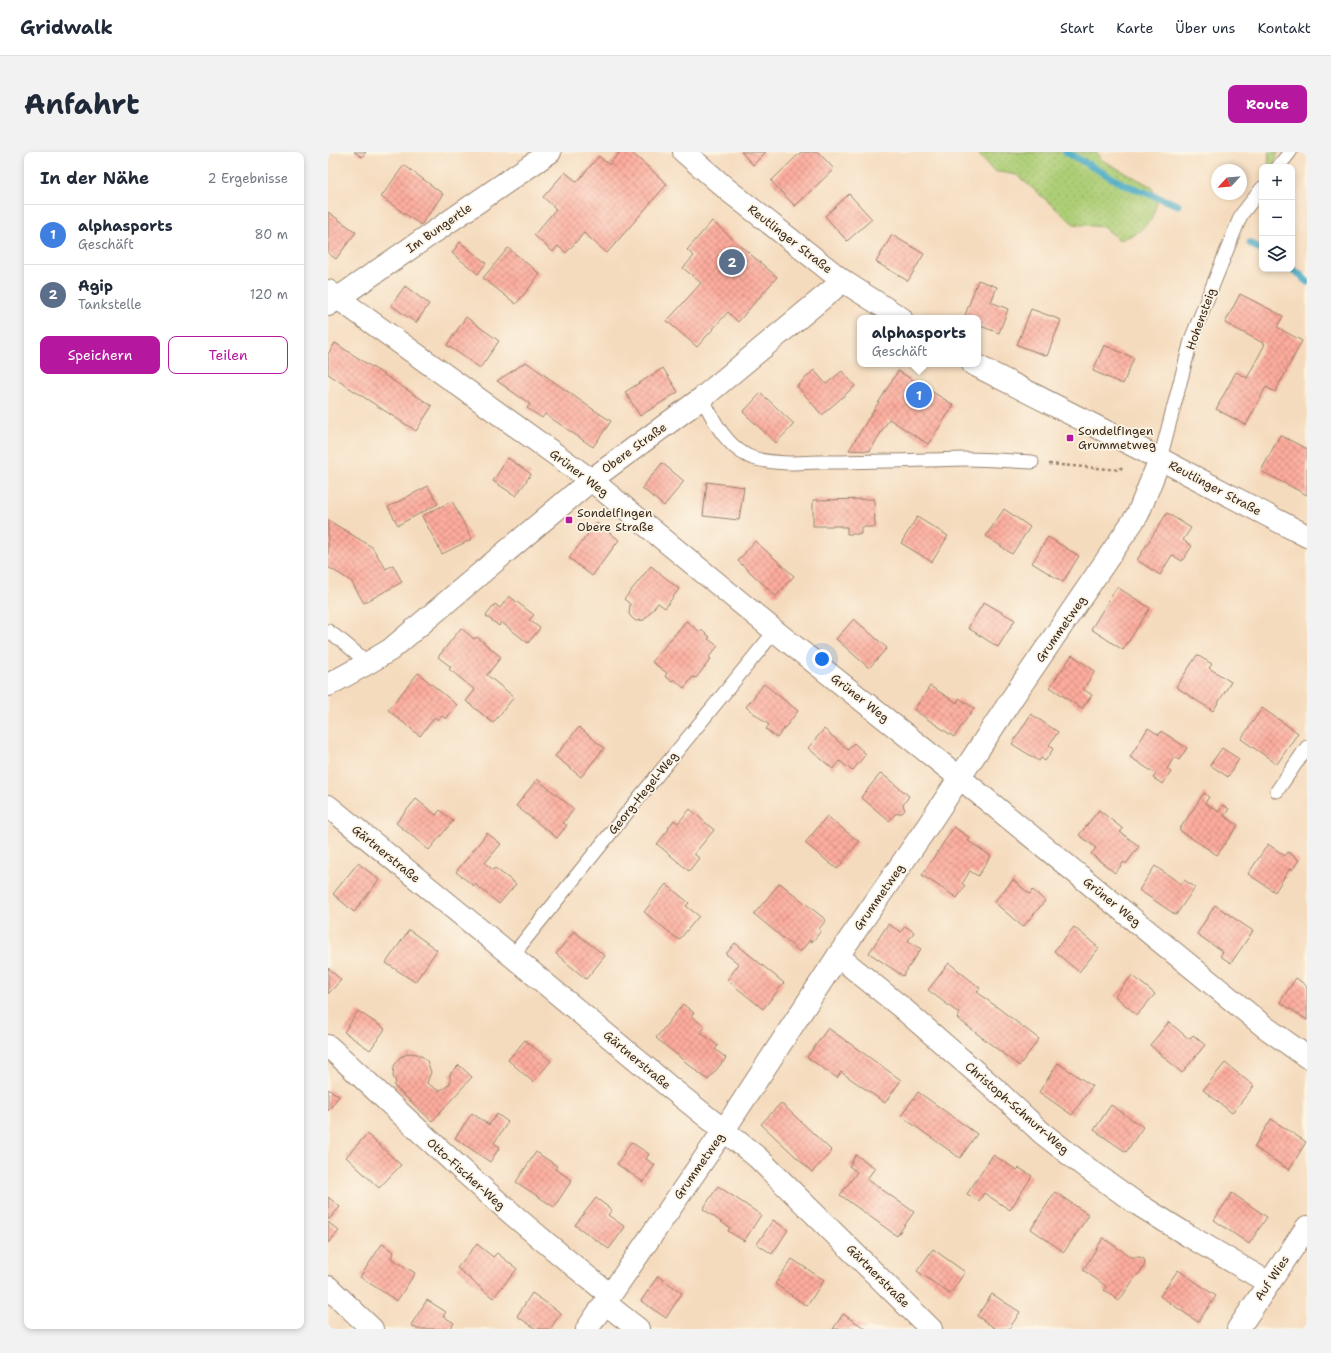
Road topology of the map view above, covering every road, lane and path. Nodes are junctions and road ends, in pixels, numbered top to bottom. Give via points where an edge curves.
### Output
1 (550, 152) edge
2 (684, 152) edge
3 (1290, 152) edge
4 (1280, 164) edge
5 (1259, 192) edge
6 (843, 281) junction
7 (331, 298) edge
8 (896, 315) edge
9 (979, 367) edge
10 (702, 398) junction
11 (1133, 445) junction
12 (1160, 458) junction
13 (1032, 462) joint
14 (590, 480) junction
15 (1307, 536) edge
16 (328, 631) edge
17 (775, 631) junction
18 (368, 663) junction
19 (328, 685) edge
20 (1307, 748) edge
21 (960, 778) junction
22 (1277, 791) dead end
23 (328, 806) edge
24 (512, 956) junction
25 (838, 956) junction
26 (328, 1046) edge
27 (1307, 1058) edge
28 (724, 1130) junction
29 (1307, 1227) edge
30 (1269, 1283) junction
31 (328, 1287) edge
32 (608, 1299) junction
33 (372, 1329) edge
34 (587, 1329) edge
35 (638, 1329) edge
36 (931, 1329) edge
37 (1238, 1329) edge

1 - 7 street, Im Bungertle
2 - 6 street, Reutlinger Straße
3 - 4 lane
5 - 12 lane, Hohensteig via 1241,215 1192,337
6 - 8 street, Reutlinger Straße
6 - 10 street, Obere Straße
7 - 14 street, Grüner Weg
9 - 11 street, Reutlinger Straße
10 - 13 lane via 730,442 748,456 770,462 967,459
10 - 14 street, Obere Straße
11 - 12 street, Reutlinger Straße
11 - 13 path via 1120,470
12 - 15 street, Reutlinger Straße
12 - 21 street, Grummetweg via 1138,514
14 - 17 street, Grüner Weg
14 - 18 street, Obere Straße via 415,630 390,650
16 - 18 lane
17 - 21 street, Grüner Weg
17 - 24 lane, Georg-Hegel-Weg
18 - 19 street, Obere Straße
20 - 22 lane
21 - 25 street, Grummetweg
21 - 27 street, Grüner Weg via 1225,995
23 - 24 street, Gärtnerstraße
24 - 28 street, Gärtnerstraße via 672,1090
25 - 28 street, Grummetweg
25 - 30 street, Christoph-Schnurr-Weg via 901,1007 1042,1133 1087,1168 1169,1224
26 - 32 street, Otto-Fischer-Weg via 493,1199
28 - 32 street, Grummetweg
28 - 36 street, Gärtnerstraße via 767,1167
29 - 30 street, Auf Wies
30 - 37 street, Auf Wies
31 - 33 street
32 - 34 street, Grummetweg
32 - 35 street, Otto-Fischer-Weg

